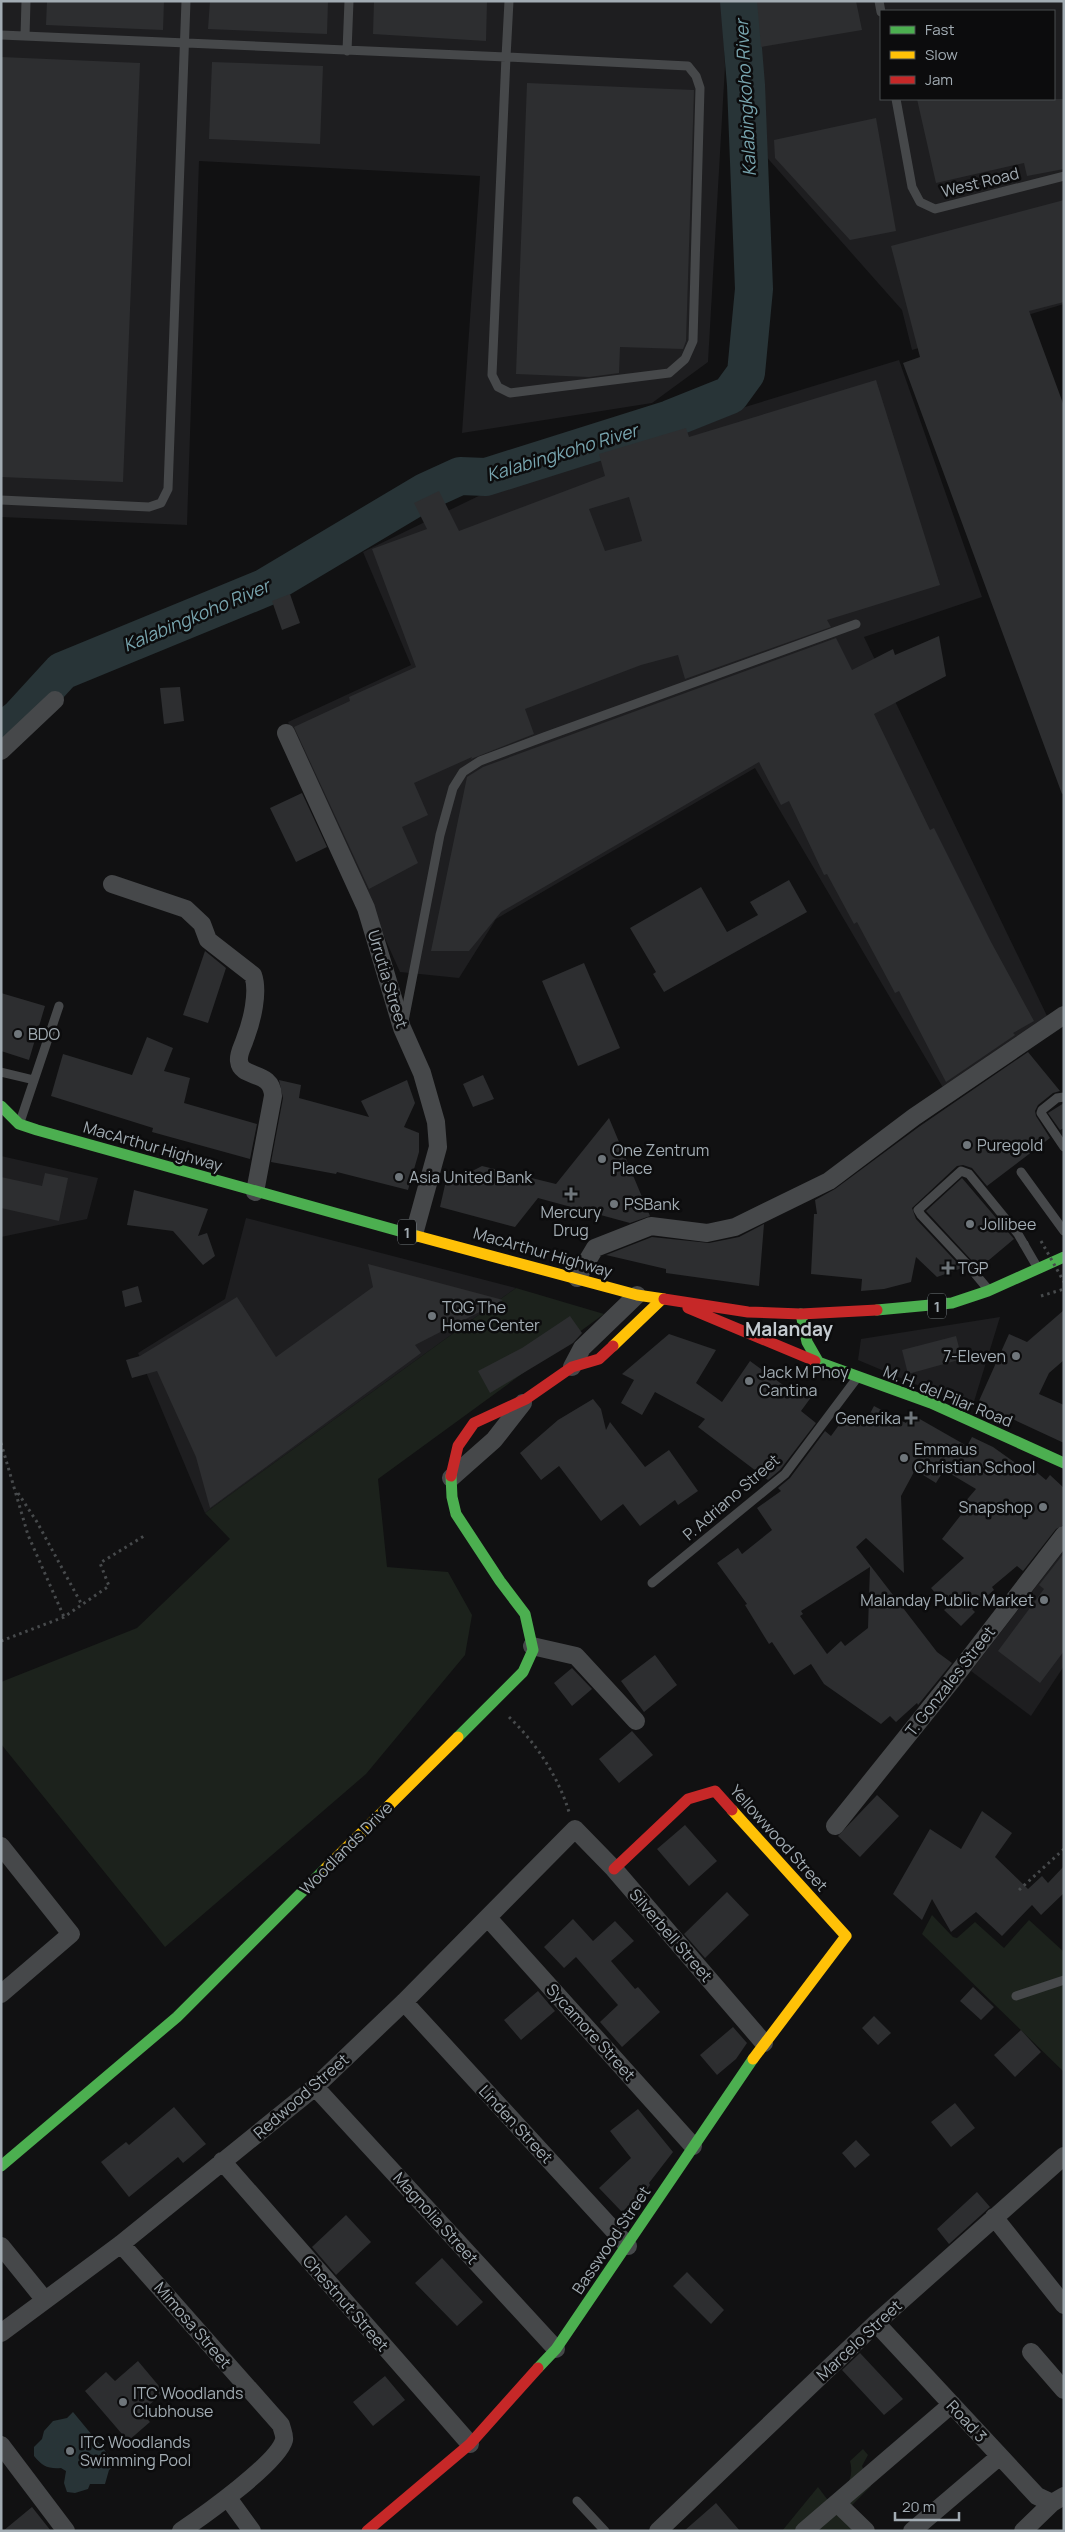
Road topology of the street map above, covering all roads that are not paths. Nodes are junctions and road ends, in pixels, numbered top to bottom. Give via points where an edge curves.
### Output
1 (26, 1) edge
2 (186, 1) edge
3 (348, 1) edge
4 (509, 1) edge
5 (1, 35) edge
6 (25, 36) junction
7 (185, 44) junction
8 (347, 51) junction
9 (506, 57) junction
10 (896, 100) edge
11 (1064, 176) edge
12 (1, 500) edge
13 (856, 624) dead end
14 (55, 700) dead end
15 (286, 734) dead end
16 (1, 751) edge
17 (112, 884) dead end
18 (59, 1006) dead end
19 (1064, 1015) edge
20 (402, 1028) junction
21 (1, 1072) edge
22 (34, 1080) junction
23 (1064, 1097) edge
24 (1, 1106) edge
25 (15, 1125) junction
26 (1064, 1147) edge
27 (1021, 1172) dead end
28 (255, 1192) junction
29 (1064, 1231) edge
30 (414, 1234) junction
31 (1064, 1257) edge
32 (1039, 1270) junction
33 (576, 1278) junction
34 (988, 1291) junction
35 (637, 1295) junction
36 (666, 1301) junction
37 (801, 1314) junction
38 (819, 1363) junction
39 (572, 1367) junction
40 (857, 1377) junction
41 (526, 1399) junction
42 (1064, 1463) edge
43 (451, 1478) junction
44 (1064, 1535) edge
45 (652, 1584) dead end
46 (532, 1646) junction
47 (636, 1721) dead end
48 (835, 1826) dead end
49 (575, 1829) joint
50 (1, 1846) edge
51 (614, 1869) junction
52 (488, 1918) junction
53 (846, 1936) joint
54 (1064, 1980) edge
55 (1, 1994) edge
56 (1016, 1996) dead end
57 (404, 2002) junction
58 (764, 2043) junction
59 (315, 2087) junction
60 (693, 2146) junction
61 (1064, 2156) edge
62 (222, 2161) junction
63 (1, 2166) edge
64 (994, 2217) junction
65 (121, 2244) junction
66 (1, 2246) edge
67 (628, 2246) junction
68 (44, 2299) junction
69 (1064, 2305) edge
70 (876, 2323) junction
71 (1, 2333) edge
72 (556, 2349) junction
73 (1031, 2352) dead end
74 (1064, 2390) edge
75 (952, 2404) junction
76 (470, 2444) junction
77 (1, 2445) edge
78 (1000, 2456) junction
79 (228, 2498) junction
80 (1058, 2500) edge
81 (577, 2501) dead end
82 (837, 2503) junction
83 (66, 2531) edge
84 (181, 2531) edge
85 (252, 2531) edge
86 (367, 2531) edge
87 (605, 2531) edge
88 (658, 2531) edge
89 (804, 2531) edge
90 (866, 2531) edge
91 (912, 2531) edge
92 (1023, 2531) edge

1 - 6 lane
2 - 7 lane
3 - 8 lane
4 - 9 lane
5 - 6 lane
6 - 7 lane
7 - 8 lane
7 - 12 lane via 168,489 161,503 149,507
8 - 9 lane
9 - 9 lane via 492,375 498,387 510,393 669,373 685,359 693,341 700,88 696,76 688,66
10 - 11 lane, West Road via 912,187 920,202 935,209
13 - 20 lane via 535,741 463,772 453,788 440,835
14 - 16 street
15 - 20 street, Urrutia Street via 366,908
17 - 28 street via 186,909 202,924 208,940 253,975 255,994 239,1064 243,1070 267,1080 273,1088
18 - 22 lane
19 - 33 street via 829,1181 735,1227 707,1233 655,1226 594,1248
20 - 30 street, Urrutia Street via 422,1073 436,1122 438,1147
21 - 22 lane
22 - 25 lane
23 - 26 lane via 1057,1098 1041,1113
24 - 25 main road, MacArthur Highway / 1
25 - 28 main road, MacArthur Highway / 1
27 - 29 lane
28 - 30 main road, MacArthur Highway / 1
30 - 33 main road, MacArthur Highway / 1
31 - 32 main road, MacArthur Highway / 1
32 - 34 main road, MacArthur Highway / 1
32 - 34 lane via 1001,1212 969,1174 962,1171 918,1210 984,1282
33 - 35 main road, MacArthur Highway / 1
34 - 37 main road, MacArthur Highway / 1 via 940,1306
35 - 36 main road, MacArthur Highway / 1
35 - 39 street via 582,1348
36 - 37 main road, MacArthur Highway / 1 via 748,1312
36 - 38 main road, M. H. del Pilar Road
36 - 39 main road via 599,1359
37 - 38 main road via 806,1342
38 - 40 main road, M. H. del Pilar Road
39 - 41 main road
40 - 42 main road, M. H. del Pilar Road via 939,1407
40 - 45 lane, P. Adriano Street via 785,1474
41 - 43 street via 494,1440
41 - 43 main road via 474,1423 458,1446
43 - 46 main road via 456,1514 525,1614
44 - 48 street, T. Gonzales Street
46 - 47 street via 576,1656
46 - 63 main road, Woodlands Drive via 523,1672 177,2017
49 - 51 street, Silverbell Street
49 - 52 street, Redwood Street
50 - 55 street via 71,1934
51 - 53 main road, Yellowwood Street via 688,1799 715,1790
51 - 58 street, Silverbell Street
52 - 57 street, Redwood Street
52 - 60 street, Sycamore Street
53 - 58 main road, Basswood Street
54 - 56 lane
57 - 59 street, Redwood Street
57 - 67 street, Linden Street
58 - 60 main road, Basswood Street
59 - 62 street, Redwood Street
59 - 72 street, Magnolia Street
60 - 67 main road, Basswood Street
61 - 64 street, Marcelo Street
62 - 65 street, Redwood Street
62 - 76 street, Chestnut Street
64 - 69 street
64 - 70 street, Marcelo Street
65 - 68 street, Redwood Street
65 - 79 street, Mimosa Street via 280,2426 285,2438 280,2450
66 - 68 street
67 - 72 main road, Basswood Street
68 - 71 street, Redwood Street
70 - 75 street, Road 3
70 - 88 street, Marcelo Street
72 - 76 main road, Basswood Street
73 - 74 street
75 - 78 street, Road 3
75 - 82 street
76 - 86 main road, Basswood Street
77 - 83 street
78 - 80 street, Road 3 via 1037,2496
78 - 91 street
79 - 84 street, Mimosa Street
79 - 85 street
80 - 92 street
81 - 87 lane
82 - 89 street
82 - 90 street

